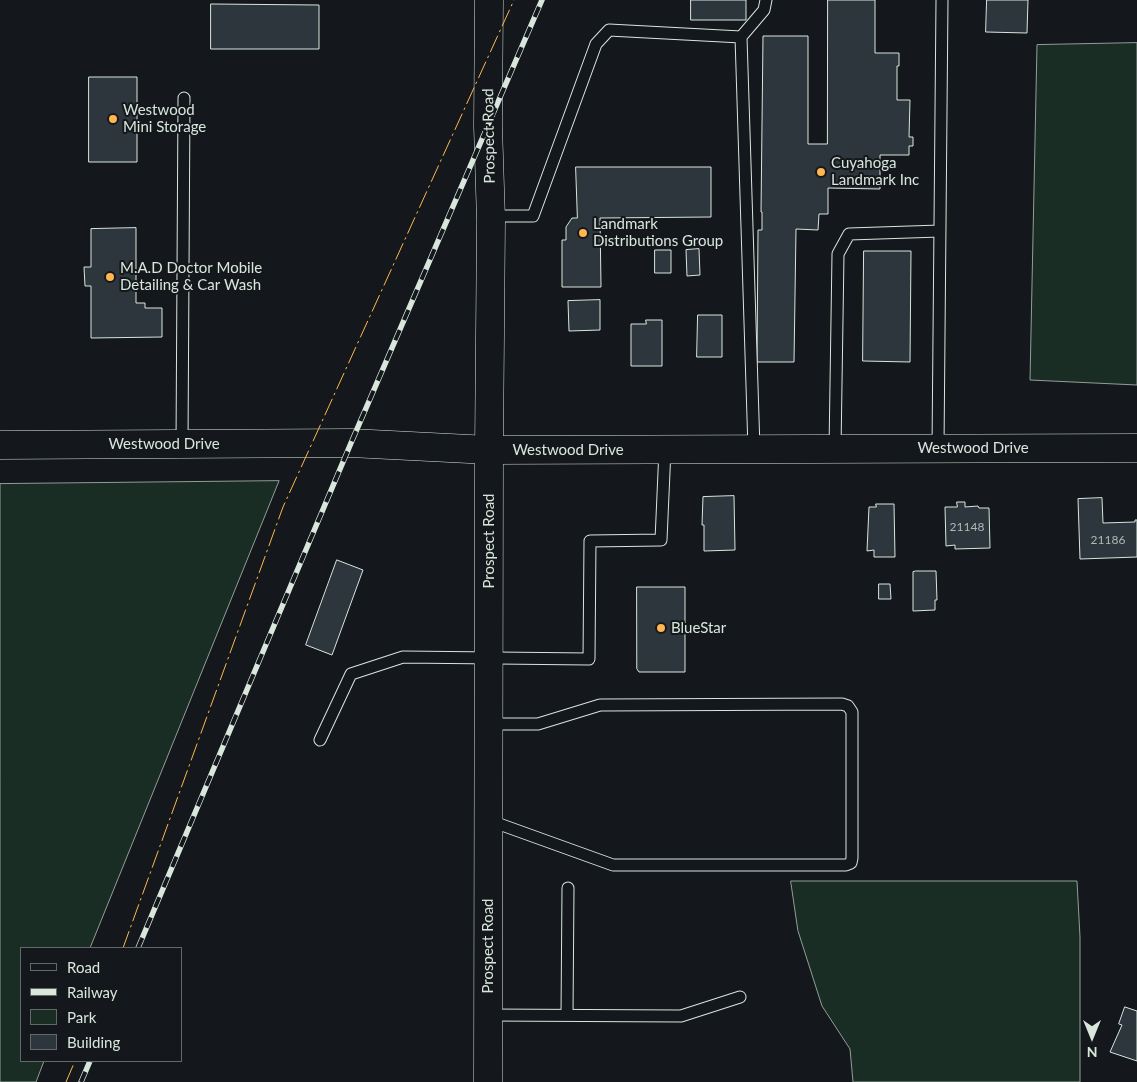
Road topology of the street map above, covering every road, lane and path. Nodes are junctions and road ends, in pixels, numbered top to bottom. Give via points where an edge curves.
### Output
1 (489, 0) edge
2 (766, 0) edge
3 (942, 0) edge
4 (741, 38) junction
5 (184, 98) dead end
6 (491, 216) junction
7 (940, 231) junction
8 (182, 444) junction
9 (0, 445) edge
10 (938, 448) junction
11 (1137, 448) edge
12 (665, 449) junction
13 (754, 449) junction
14 (835, 449) junction
15 (489, 450) junction
16 (488, 659) junction
17 (488, 724) junction
18 (320, 740) dead end
19 (488, 820) junction
20 (568, 888) dead end
21 (740, 997) dead end
22 (488, 1015) junction
23 (567, 1015) junction
24 (488, 1082) edge

1 - 6 street, Prospect Road
2 - 4 lane via 764,10
3 - 7 lane
4 - 6 lane via 609,30 596,44 534,216
4 - 13 lane
5 - 8 lane
6 - 15 street, Prospect Road
7 - 10 lane
7 - 14 lane via 848,234 838,254
8 - 9 street, Westwood Drive
8 - 15 street, Westwood Drive via 351,443
10 - 11 street, Westwood Drive
10 - 14 street, Westwood Drive
12 - 13 street, Westwood Drive
12 - 15 street, Westwood Drive
12 - 16 lane via 660,540 590,542 589,659
13 - 14 street, Westwood Drive
15 - 16 street, Prospect Road
16 - 17 street, Prospect Road
16 - 18 lane via 403,657 351,674
17 - 19 street, Prospect Road
17 - 19 lane via 538,724 600,705 848,706 852,712 852,858 846,865 613,865
19 - 22 street, Prospect Road
20 - 23 lane
21 - 23 lane via 681,1016
22 - 23 lane
22 - 24 street, Prospect Road

